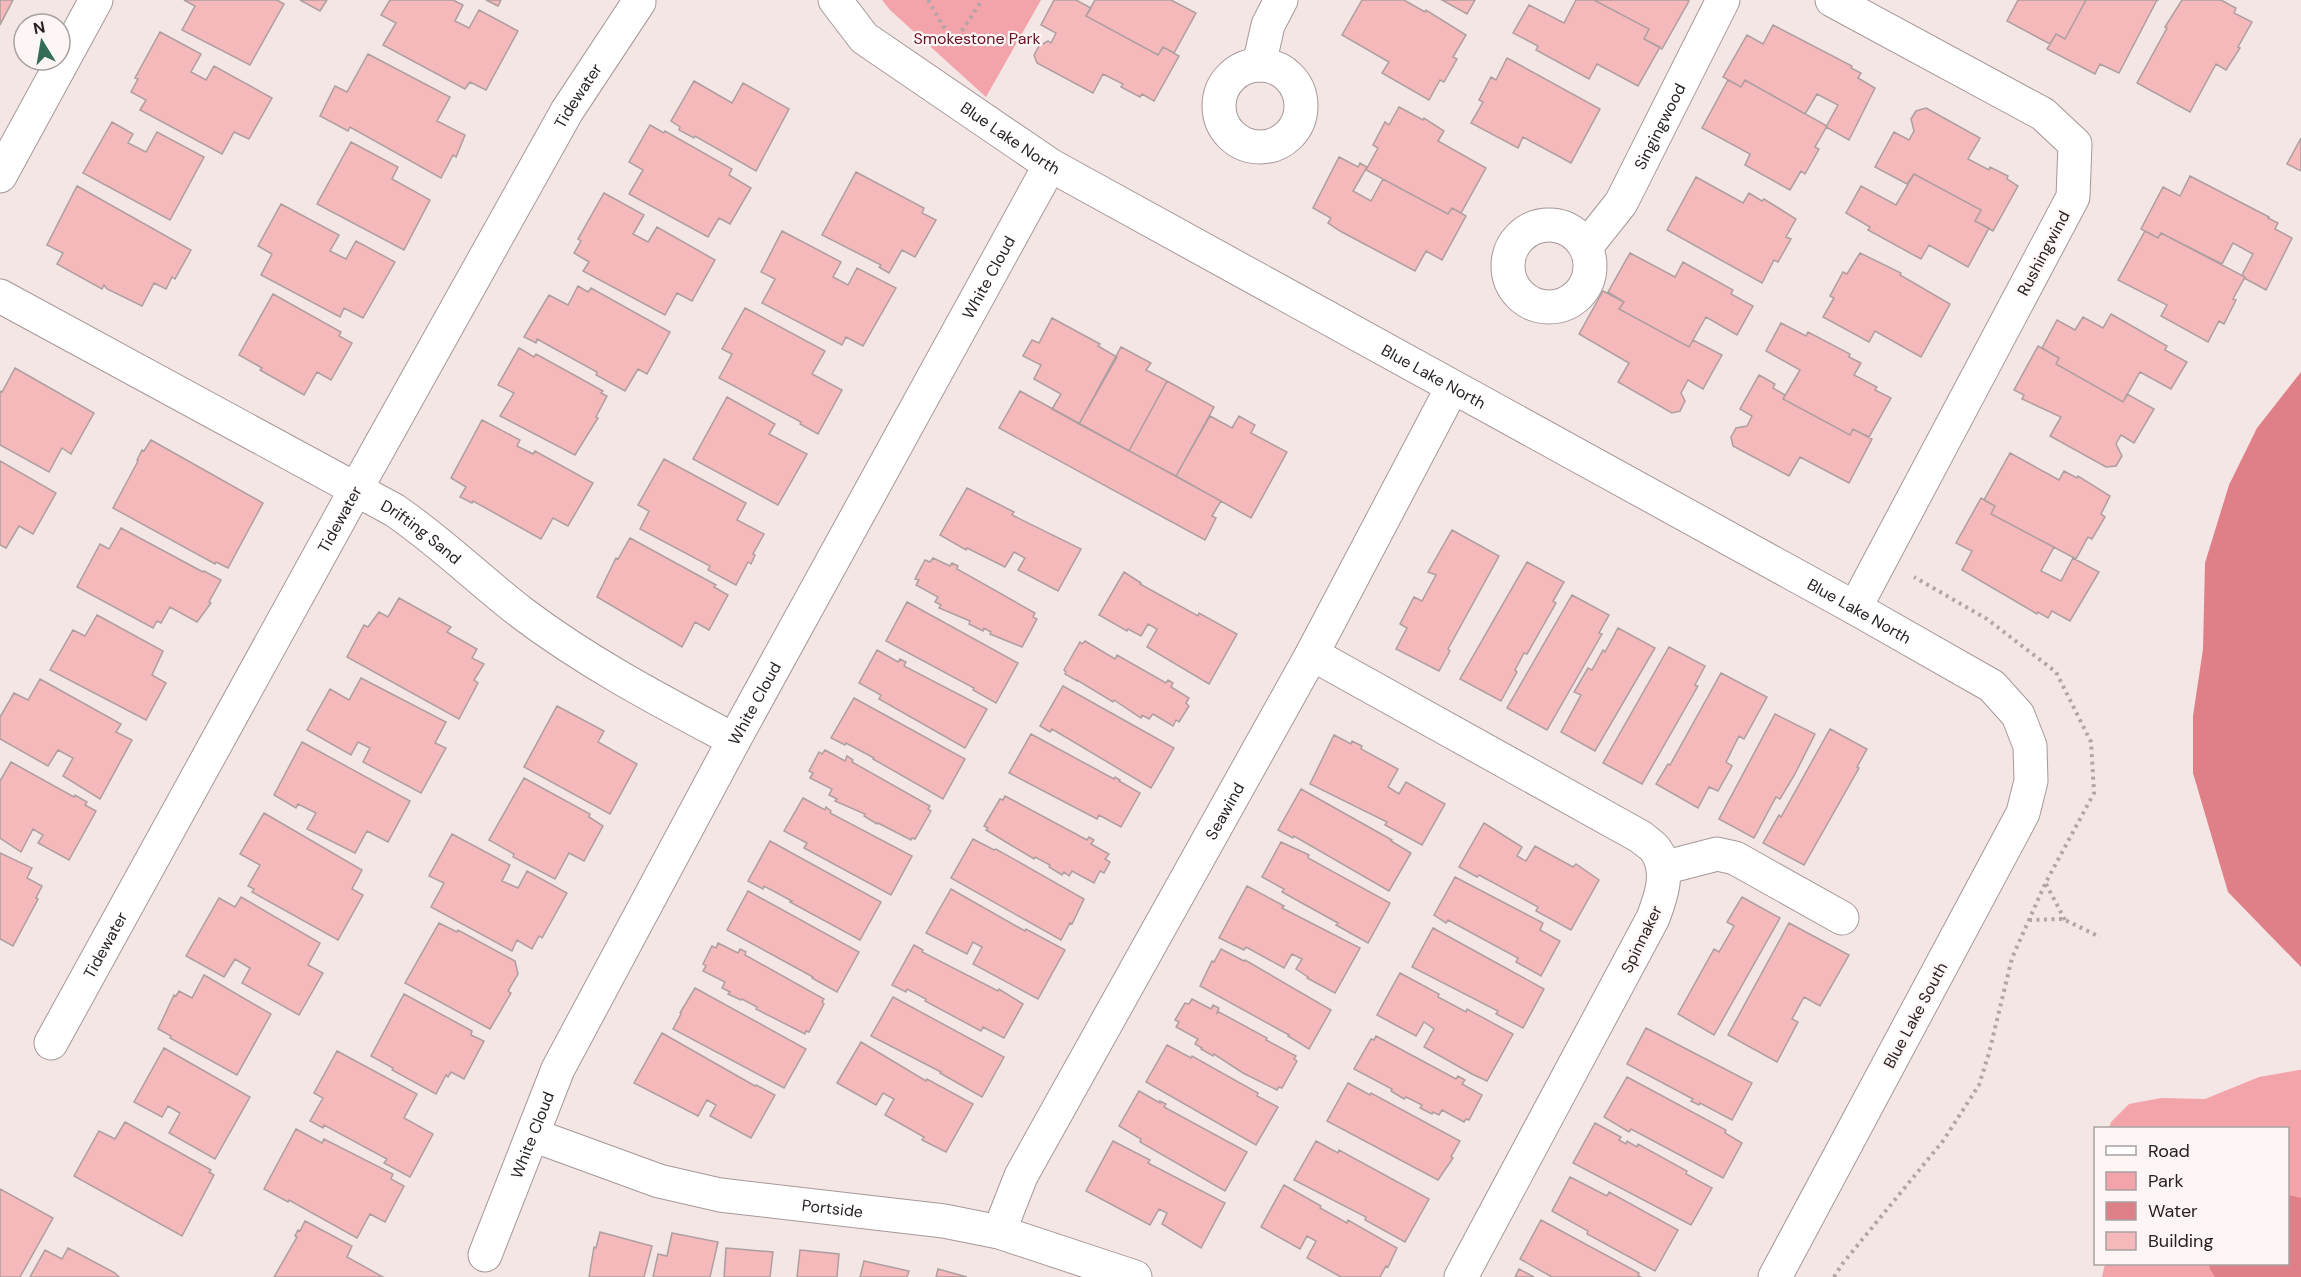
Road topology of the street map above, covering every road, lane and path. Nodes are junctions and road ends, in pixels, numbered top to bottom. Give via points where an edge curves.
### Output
1 (96, 0) edge
2 (835, 0) edge
3 (928, 0) edge
4 (982, 0) edge
5 (1281, 0) edge
6 (1723, 0) edge
7 (1832, 0) edge
8 (639, 2) dead end
9 (1258, 65) dead end
10 (1050, 165) junction
11 (0, 176) edge
12 (1586, 247) dead end
13 (0, 296) edge
14 (1452, 388) junction
15 (356, 489) junction
16 (1855, 608) junction
17 (1312, 654) junction
18 (734, 740) junction
19 (2030, 746) joint
20 (1663, 868) junction
21 (2046, 884) dead end
22 (1842, 918) dead end
23 (2029, 920) dead end
24 (2065, 921) junction
25 (2100, 937) dead end
26 (51, 1043) dead end
27 (533, 1135) junction
28 (999, 1232) junction
29 (484, 1255) dead end
30 (1135, 1277) edge
31 (1461, 1277) edge
32 (1775, 1277) edge

1 - 11 street
2 - 10 street, Blue Lake North via 864,38
3 - 4 path via 956,40
5 - 9 street via 1268,25
6 - 12 street, Singingwood via 1621,203
7 - 16 street, Rushingwind via 2043,114 2075,144 2073,197
8 - 15 street, Tidewater via 567,111
10 - 14 street, Blue Lake North
10 - 18 street, White Cloud
13 - 15 street, Drifting Sand
14 - 16 street, Blue Lake North
14 - 17 street, Seawind
15 - 18 street, Drifting Sand via 408,519 523,613 579,651
15 - 26 street, Tidewater
16 - 19 street, Blue Lake North via 1992,686 2018,715
17 - 20 street via 1641,837 1655,849
17 - 28 street, Seawind via 1021,1176
18 - 27 street, White Cloud via 558,1069
19 - 32 street, Blue Lake South via 2031,781 2023,813
20 - 22 street via 1717,854 1735,858
20 - 31 street, Spinnaker via 1662,894 1653,918
21 - 24 path
23 - 24 path
24 - 25 path
27 - 28 street, Portside via 659,1181 720,1195 944,1221
27 - 29 street, White Cloud
28 - 30 street, Portside

